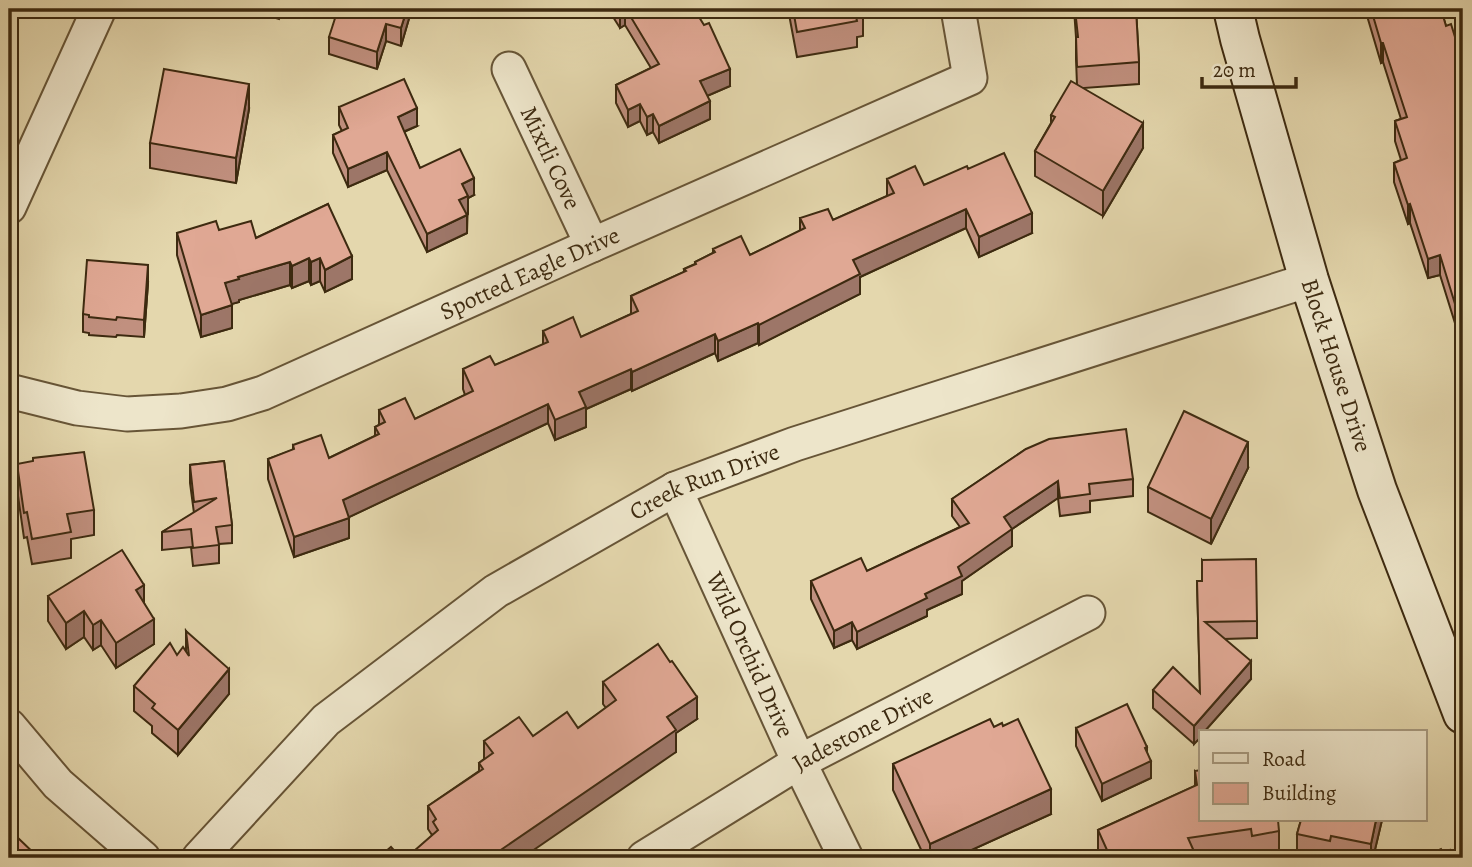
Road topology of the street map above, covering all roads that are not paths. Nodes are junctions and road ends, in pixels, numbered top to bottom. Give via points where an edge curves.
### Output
1 (99, 9) edge
2 (958, 9) edge
3 (1233, 9) edge
4 (509, 69) dead end
5 (9, 207) edge
6 (592, 245) junction
7 (1309, 280) junction
8 (9, 391) edge
9 (675, 489) junction
10 (1088, 613) dead end
11 (1461, 704) edge
12 (9, 726) edge
13 (799, 762) junction
14 (143, 858) edge
15 (199, 858) edge
16 (644, 858) edge
17 (846, 858) edge

1 - 5 street
2 - 6 street, Spotted Eagle Drive via 970,78
3 - 7 street, Block House Drive
4 - 6 street, Mixtli Cove
6 - 8 street, Spotted Eagle Drive via 263,393 227,404 127,414 77,408
7 - 9 street, Creek Run Drive via 795,444
7 - 11 street, Block House Drive via 1377,490
9 - 13 street, Wild Orchid Drive
9 - 15 street, Creek Run Drive via 496,591 326,720
10 - 13 street, Jadestone Drive
12 - 14 street via 58,784
13 - 16 street, Jadestone Drive
13 - 17 street, Wild Orchid Drive

